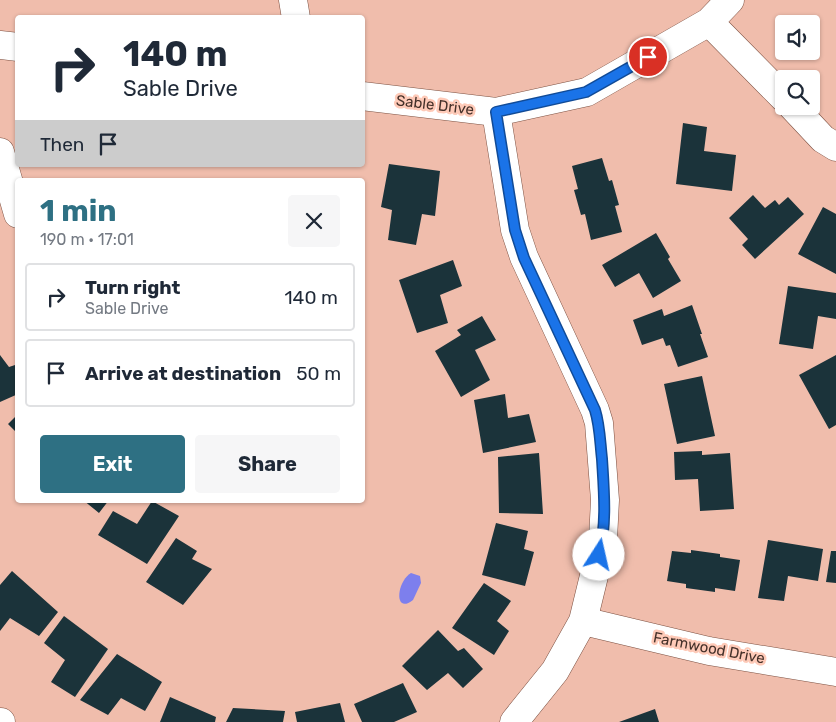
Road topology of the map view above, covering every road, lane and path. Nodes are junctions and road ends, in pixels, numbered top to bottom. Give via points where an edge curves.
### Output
1 (293, 0) edge
2 (730, 0) edge
3 (296, 15) edge
4 (709, 22) junction
5 (0, 45) edge
6 (15, 47) edge
7 (775, 89) edge
8 (365, 96) edge
9 (496, 112) junction
10 (800, 115) edge
11 (836, 147) edge
12 (0, 152) edge
13 (15, 204) edge
14 (583, 621) junction
15 (836, 672) edge
16 (514, 722) edge

1 - 3 street
2 - 4 street, Sable Drive
4 - 7 street
4 - 9 street, Sable Drive via 586,92
5 - 6 street
8 - 9 street, Sable Drive
9 - 14 street via 515,230 524,258 599,423 605,500 603,539
10 - 11 street via 823,139
12 - 13 street
14 - 15 street, Farmwood Drive via 709,651
14 - 16 street via 555,670

